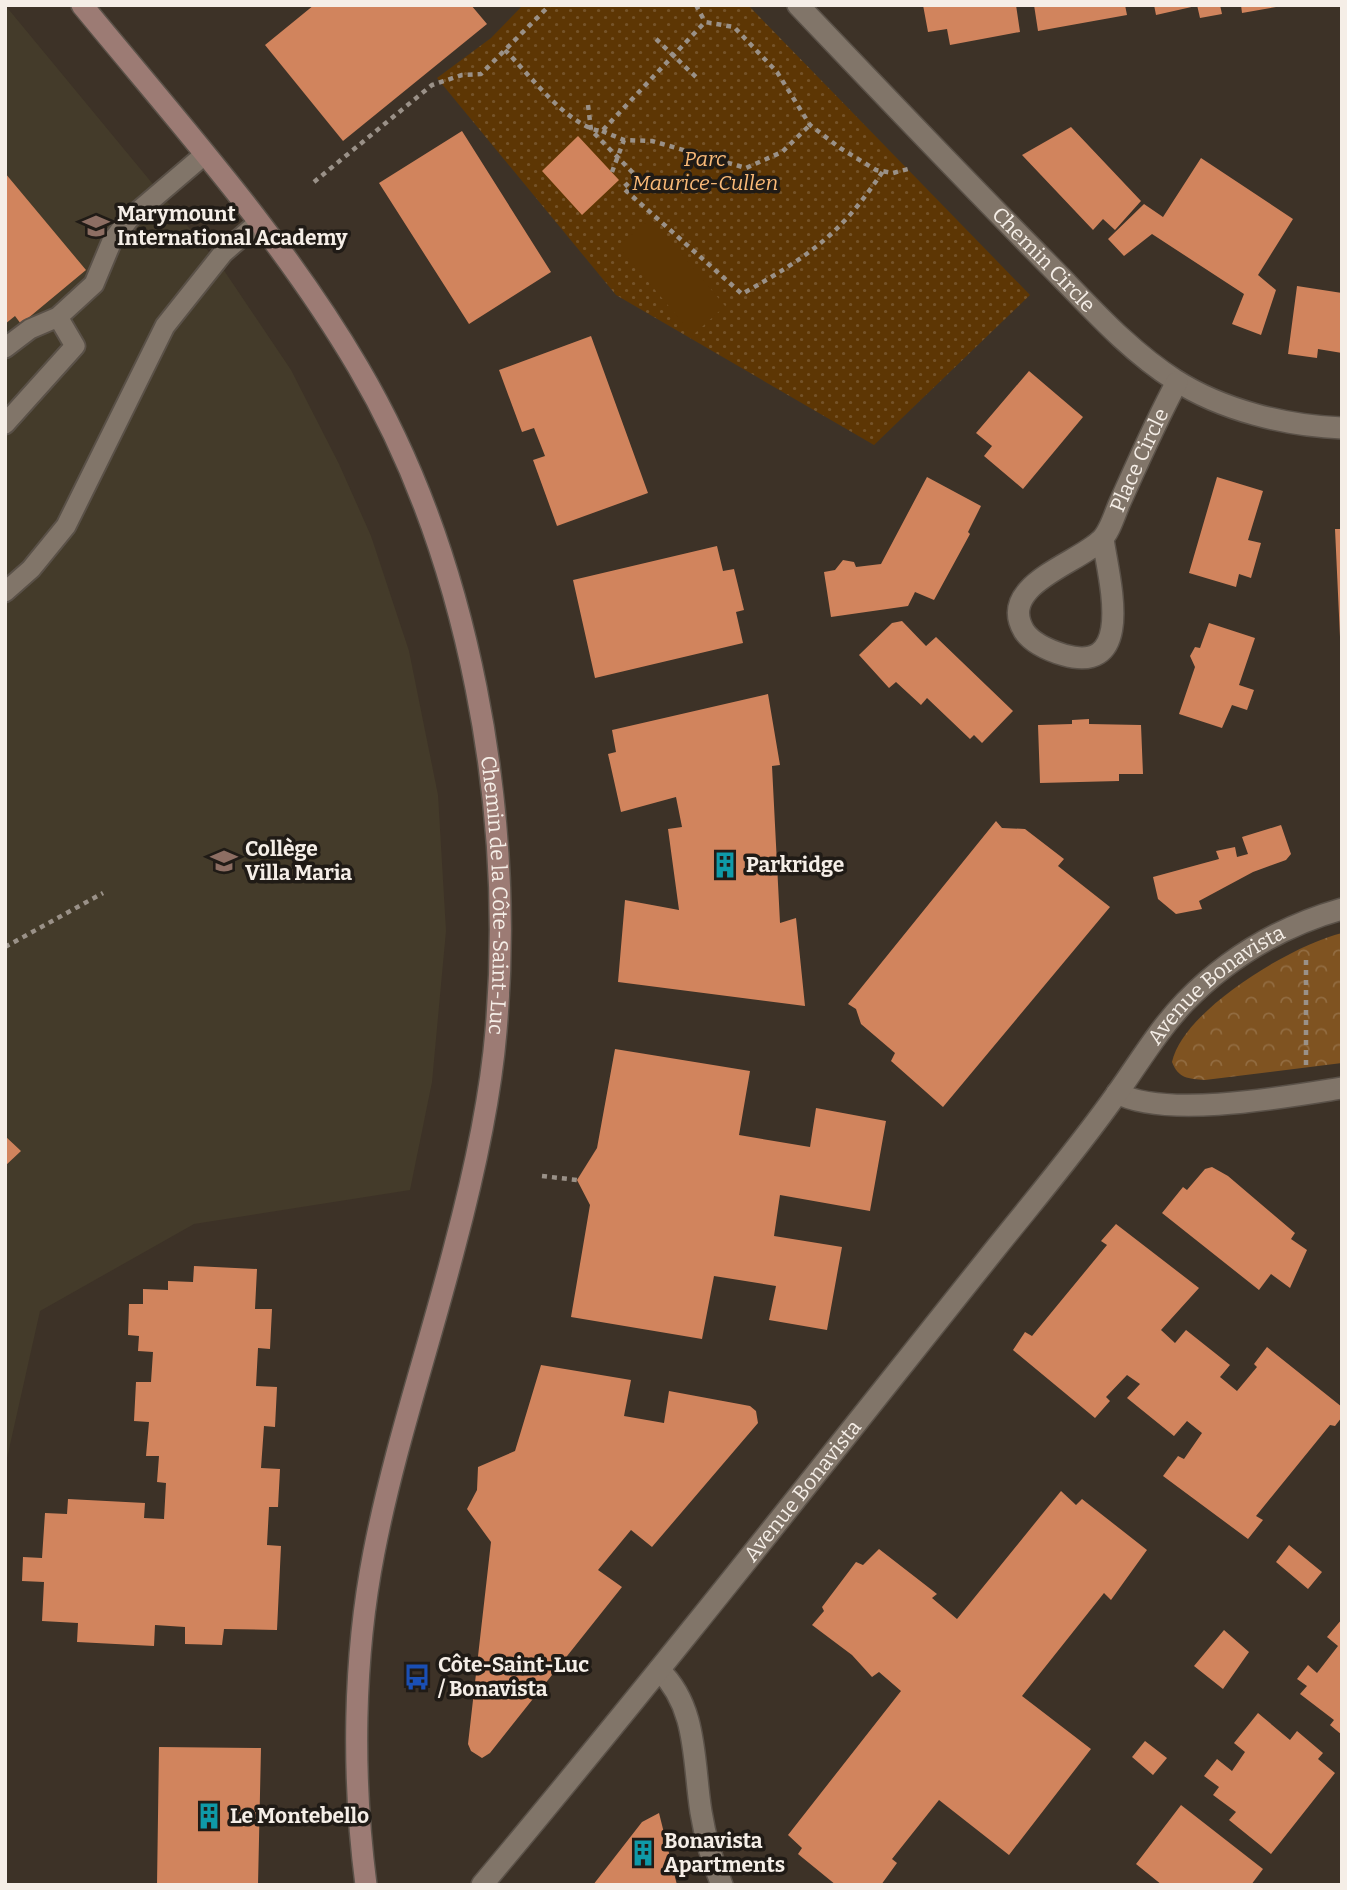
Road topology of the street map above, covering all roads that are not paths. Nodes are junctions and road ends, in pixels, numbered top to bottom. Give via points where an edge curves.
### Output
1 (82, 5) edge
2 (798, 5) edge
3 (204, 155) junction
4 (259, 222) junction
5 (58, 317) junction
6 (5, 348) edge
7 (1177, 382) junction
8 (5, 424) edge
9 (1342, 428) edge
10 (1102, 540) junction
11 (5, 592) edge
12 (1342, 909) edge
13 (1342, 1088) edge
14 (1117, 1094) junction
15 (659, 1670) junction
16 (366, 1885) edge
17 (482, 1885) edge
18 (722, 1885) edge

1 - 3 main road, Chemin de la Côte-Saint-Luc
2 - 7 street, Chemin Circle via 932,149 1090,307
3 - 4 main road, Chemin de la Côte-Saint-Luc
3 - 5 lane via 129,219 112,241 94,284
4 - 11 lane via 223,253 165,326 66,526
4 - 16 main road, Chemin de la Côte-Saint-Luc via 360,370 432,533 476,688 499,867 499,993 490,1085 455,1248 388,1488 365,1608 358,1737
5 - 6 lane via 30,329
5 - 8 lane via 75,346
7 - 9 street, Chemin Circle via 1270,418
7 - 10 street, Place Circle
10 - 10 street via 1037,583 1019,604 1026,635 1054,652 1085,658 1098,654 1112,637 1113,610
12 - 14 street, Avenue Bonavista via 1258,943 1213,977 1166,1024
13 - 14 street via 1190,1105 1151,1104
14 - 15 street, Avenue Bonavista
15 - 17 street, Avenue Bonavista
15 - 18 street via 681,1696 689,1720 706,1840

